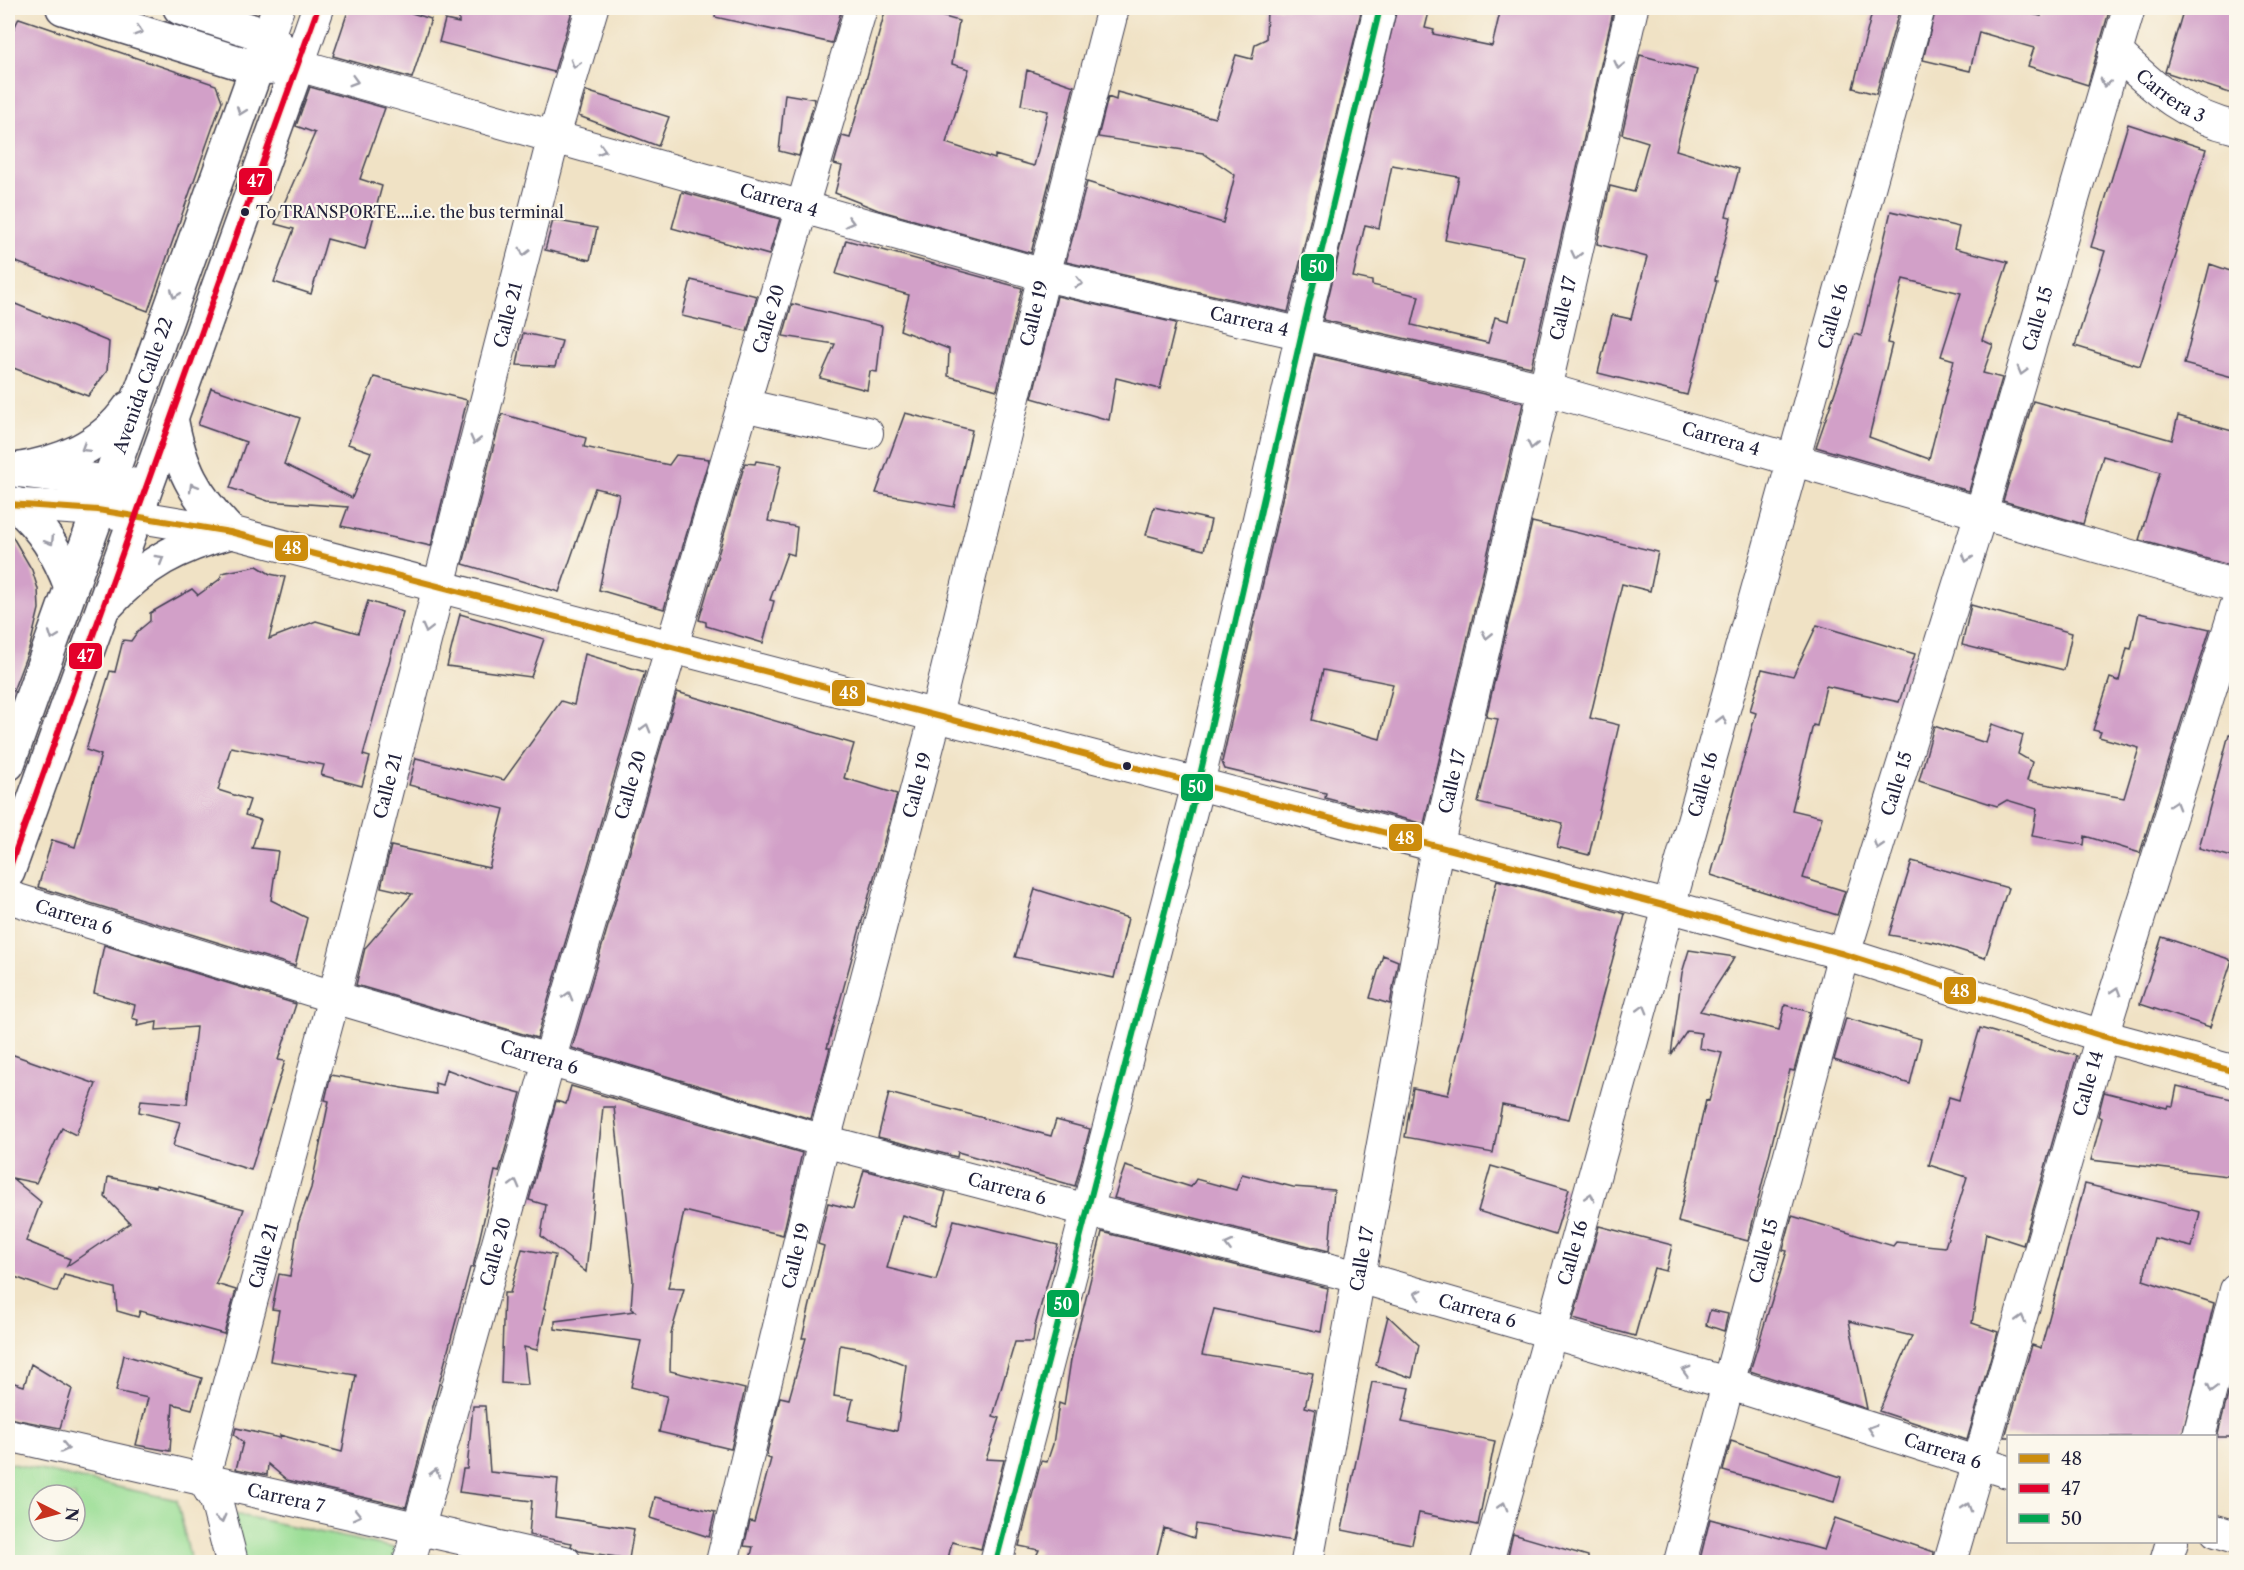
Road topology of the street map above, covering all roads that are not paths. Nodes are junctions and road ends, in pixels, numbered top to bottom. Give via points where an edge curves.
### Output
1 (63, 8) edge
2 (180, 8) edge
3 (318, 8) edge
4 (592, 8) edge
5 (861, 8) edge
6 (1113, 8) edge
7 (1380, 8) edge
8 (1632, 8) edge
9 (1919, 8) edge
10 (2129, 8) edge
11 (273, 22) edge
12 (2115, 51) junction
13 (298, 65) junction
14 (256, 69) junction
15 (2236, 128) edge
16 (554, 136) junction
17 (802, 208) junction
18 (1044, 275) junction
19 (1302, 332) junction
20 (1545, 389) junction
21 (140, 392) junction
22 (743, 405) junction
23 (171, 417) junction
24 (867, 433) dead end
25 (1792, 459) junction
26 (11, 470) edge
27 (103, 496) junction
28 (141, 501) junction
29 (11, 504) edge
30 (1981, 513) junction
31 (230, 532) junction
32 (438, 585) junction
33 (2236, 586) edge
34 (71, 587) junction
35 (2236, 609) edge
36 (101, 612) junction
37 (671, 645) junction
38 (936, 715) junction
39 (8, 764) edge
40 (1198, 784) junction
41 (1437, 847) junction
42 (8, 872) edge
43 (8, 897) edge
44 (1671, 907) junction
45 (1844, 954) junction
46 (334, 997) junction
47 (2102, 1036) junction
48 (549, 1061) junction
49 (2236, 1072) edge
50 (824, 1141) junction
51 (1087, 1210) junction
52 (1359, 1277) junction
53 (2236, 1290) edge
54 (1552, 1332) junction
55 (1727, 1383) junction
56 (2200, 1435) edge
57 (8, 1436) edge
58 (1994, 1468) edge
59 (203, 1479) junction
60 (420, 1529) junction
61 (2217, 1531) edge
62 (2236, 1537) edge
63 (2172, 1543) edge
64 (232, 1563) edge
65 (409, 1563) edge
66 (565, 1563) edge
67 (722, 1563) edge
68 (996, 1563) edge
69 (1306, 1563) edge
70 (1487, 1563) edge
71 (1680, 1563) edge
72 (1950, 1563) edge
73 (2166, 1563) edge

1 -> 14 main road
2 - 11 main road
3 - 13 street, Avenida Calle 22
4 -> 16 street, Calle 21
5 - 17 street, Calle 20
6 - 18 street, Calle 19
7 - 19 street
8 -> 20 street, Calle 17
9 - 25 street, Calle 16
10 - 12 street, Calle 15
11 - 13 main road
11 - 14 main road, Avenida Calle 22
12 - 15 street, Carrera 3 via 2165,97 2212,122
12 -> 30 street, Calle 15
13 - 14 main road
13 -> 16 street, Carrera 4
13 - 23 main road, Avenida Calle 22
14 -> 21 main road, Avenida Calle 22
16 -> 17 street, Carrera 4
16 -> 32 street, Calle 21
17 -> 18 street, Carrera 4
17 - 22 street, Calle 20
18 -> 19 street, Carrera 4
18 - 38 street, Calle 19
19 - 20 street, Carrera 4
19 - 40 street
20 - 25 street, Carrera 4
20 -> 41 street, Calle 17
21 -> 26 main road via 123,417 74,455 46,465
21 - 27 main road, Avenida Calle 22
22 - 24 street
22 - 37 street, Calle 20
23 - 28 main road, Avenida Calle 22
31 -> 23 main road via 206,508 188,481
25 - 30 street, Carrera 4
44 -> 25 street, Calle 16
26 - 27 street
27 - 28 street
27 - 29 street
27 - 34 main road, Avenida Calle 22
28 - 31 street
28 - 36 main road, Avenida Calle 22
29 -> 34 main road via 44,532
30 - 33 street, Carrera 4
30 -> 45 street, Calle 15
31 - 32 street
36 -> 31 main road via 127,583 158,559 192,542
32 - 37 street
32 -> 46 street, Calle 21
34 -> 39 main road, Avenida Calle 22
47 -> 35 street, Calle 14
36 - 42 main road, Avenida Calle 22
37 - 38 street
48 -> 37 street, Calle 20
38 - 40 street
38 - 50 street, Calle 19
40 - 41 street
40 - 51 street
41 - 44 street
41 - 52 street, Calle 17
43 - 46 street, Carrera 6
44 - 45 street
54 -> 44 street, Calle 16
45 - 47 street
45 - 55 street, Calle 15
46 - 48 street, Carrera 6
46 - 59 street, Calle 21
47 - 49 street
58 -> 47 street, Calle 14
48 - 50 street, Carrera 6
60 -> 48 street, Calle 20
50 - 51 street, Carrera 6
50 - 67 street, Calle 19
52 -> 51 street, Carrera 6
51 - 68 street
54 -> 52 street, Carrera 6
52 - 69 street, Calle 17
53 -> 56 street
55 -> 54 street, Carrera 6
70 -> 54 street, Calle 16
58 -> 55 street, Carrera 6
55 - 71 street, Calle 15
57 -> 59 street, Carrera 7
72 -> 58 street, Calle 14
59 -> 60 street, Carrera 7
59 -> 64 street via 216,1500
60 - 65 street, Calle 20
60 - 66 street, Carrera 7
61 - 62 street
63 - 73 street

